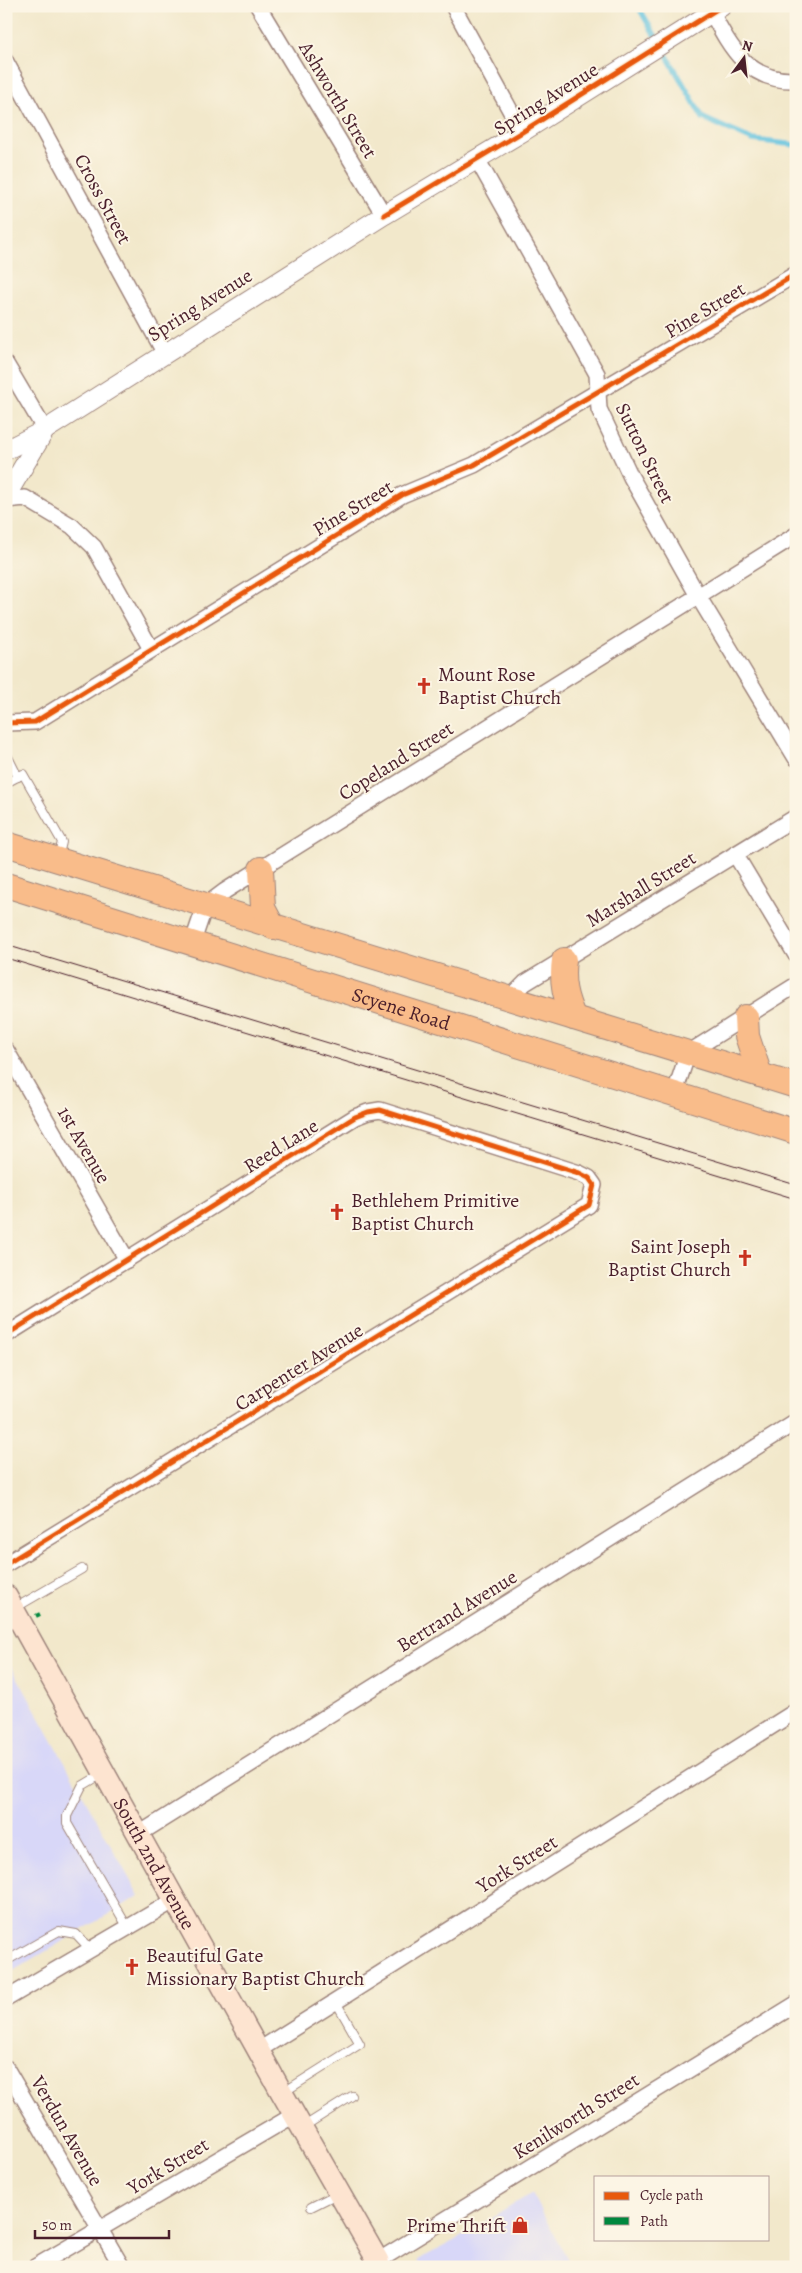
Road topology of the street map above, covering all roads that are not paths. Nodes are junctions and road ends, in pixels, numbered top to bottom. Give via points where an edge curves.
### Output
1 (258, 6) edge
2 (453, 6) edge
3 (717, 10) edge
4 (6, 62) edge
5 (796, 80) edge
6 (522, 132) junction
7 (477, 160) junction
8 (384, 215) junction
9 (796, 274) edge
10 (165, 354) junction
11 (6, 364) edge
12 (598, 391) junction
13 (45, 430) junction
14 (6, 450) edge
15 (6, 496) edge
16 (6, 500) edge
17 (796, 535) edge
18 (698, 596) junction
19 (151, 649) junction
20 (6, 723) edge
21 (6, 753) edge
22 (796, 758) edge
23 (18, 777) junction
24 (6, 783) edge
25 (796, 817) edge
26 (6, 844) edge
27 (735, 854) junction
28 (58, 860) junction
29 (261, 869) junction
30 (6, 884) edge
31 (206, 906) junction
32 (273, 927) junction
33 (192, 944) junction
34 (796, 954) edge
35 (564, 960) junction
36 (796, 985) edge
37 (510, 998) junction
38 (746, 1017) junction
39 (574, 1018) junction
40 (6, 1050) edge
41 (688, 1053) junction
42 (760, 1075) junction
43 (796, 1086) edge
44 (674, 1095) junction
45 (796, 1132) edge
46 (594, 1185) joint
47 (127, 1260) junction
48 (6, 1335) edge
49 (796, 1422) edge
50 (6, 1564) edge
51 (82, 1570) dead end
52 (9, 1606) edge
53 (796, 1711) edge
54 (104, 1773) junction
55 (139, 1834) junction
56 (175, 1900) junction
57 (128, 1928) junction
58 (91, 1950) junction
59 (6, 1961) edge
60 (6, 1999) edge
61 (336, 2002) junction
62 (796, 2004) edge
63 (259, 2050) junction
64 (6, 2068) edge
65 (282, 2093) junction
66 (352, 2096) dead end
67 (298, 2122) junction
68 (339, 2193) junction
69 (311, 2207) dead end
70 (101, 2229) junction
71 (381, 2265) edge
72 (35, 2267) edge
73 (122, 2267) edge

1 - 8 street, Ashworth Street
2 - 6 street
3 - 5 street via 740,59 753,70 772,77
3 - 6 street, Spring Avenue
4 - 10 street, Cross Street
6 - 7 street, Spring Avenue
7 - 8 street, Spring Avenue
7 - 12 street, Sutton Street via 597,374
8 - 10 street, Spring Avenue
9 - 12 street, Pine Street
10 - 13 street, Spring Avenue
11 - 13 street
12 - 18 street, Sutton Street via 599,408 632,477
12 - 19 street, Pine Street via 474,465 402,495
13 - 14 street, Spring Avenue
13 - 15 street
16 - 19 street via 25,498 84,536 94,547
17 - 18 street, Copeland Street
18 - 22 street, Sutton Street
18 - 29 street, Copeland Street
19 - 20 street, Pine Street via 35,722
21 - 23 lane
23 - 24 lane
23 - 28 lane via 22,774 62,842
25 - 27 street, Marshall Street
26 - 28 main road, Scyene Road
27 - 34 street
27 - 35 street, Marshall Street
28 - 31 main road, Scyene Road
29 - 31 street, Copeland Street
29 - 32 main road via 263,908
30 - 33 main road, Scyene Road
31 - 32 main road, Scyene Road
31 - 33 street
32 - 37 main road, Scyene Road
33 - 44 main road, Scyene Road
35 - 37 street, Marshall Street via 525,983
35 - 39 main road via 564,994
36 - 38 street
37 - 39 main road, Scyene Road
38 - 41 street
38 - 42 main road via 747,1036
39 - 41 main road, Scyene Road
40 - 47 street, 1st Avenue
41 - 42 main road, Scyene Road
41 - 44 street
42 - 43 main road, Scyene Road
44 - 45 main road, Scyene Road
46 - 47 street, Reed Lane via 579,1173 380,1110 355,1117
46 - 50 street, Carpenter Avenue via 590,1205
47 - 48 street, Reed Lane
49 - 55 street, Bertrand Avenue
51 - 52 lane
52 - 54 main road, South 2nd Avenue
53 - 61 street, York Street
54 - 55 main road, South 2nd Avenue
54 - 57 lane via 82,1786 67,1816 67,1823
55 - 56 main road, South 2nd Avenue
56 - 57 street
56 - 63 main road, South 2nd Avenue
57 - 58 street
58 - 59 lane via 76,1934 59,1931
58 - 60 street
61 - 63 street, York Street
61 - 65 lane via 360,2044
62 - 71 street, Kenilworth Street
63 - 65 main road, South 2nd Avenue
64 - 70 street, Verdun Avenue
65 - 67 main road, South 2nd Avenue
66 - 67 lane
67 - 68 main road, South 2nd Avenue
67 - 70 street, York Street
68 - 69 lane
68 - 71 main road, South 2nd Avenue
70 - 72 street, York Street
70 - 73 street, Verdun Avenue

